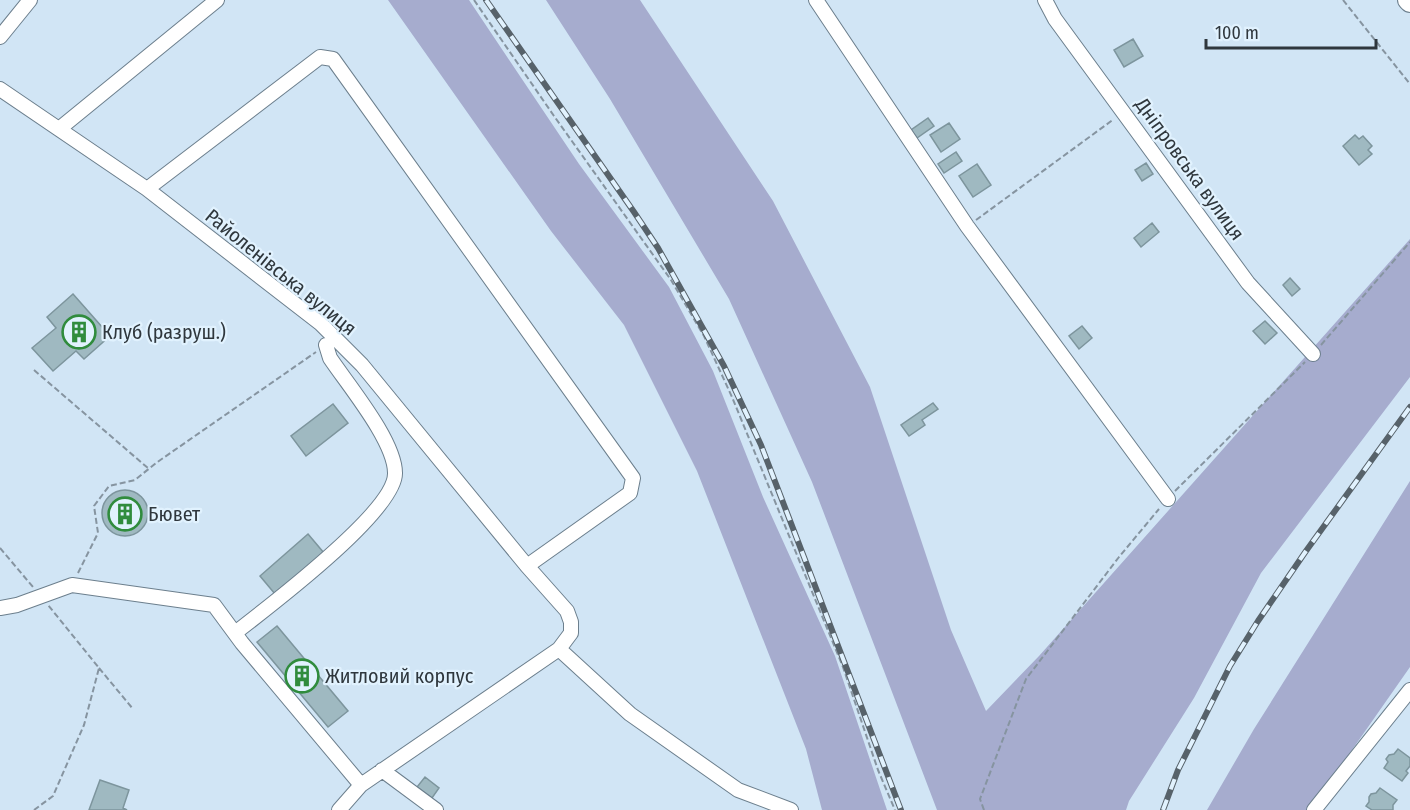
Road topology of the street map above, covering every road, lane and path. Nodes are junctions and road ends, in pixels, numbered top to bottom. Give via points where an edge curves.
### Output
1 (30, 0) edge
2 (217, 0) edge
3 (474, 0) edge
4 (816, 0) edge
5 (1045, 0) edge
6 (1343, 0) edge
7 (0, 37) edge
8 (1410, 84) edge
9 (0, 89) edge
10 (1124, 112) junction
11 (58, 129) junction
12 (147, 189) junction
13 (967, 226) junction
14 (1410, 243) edge
15 (330, 342) junction
16 (1312, 354) junction
17 (34, 370) dead end
18 (149, 469) junction
19 (1168, 499) junction
20 (0, 548) edge
21 (527, 566) junction
22 (72, 585) junction
23 (40, 595) junction
24 (0, 608) edge
25 (235, 633) junction
26 (559, 649) junction
27 (99, 668) junction
28 (1410, 690) edge
29 (133, 709) dead end
30 (382, 770) junction
31 (361, 785) junction
32 (34, 810) edge
33 (339, 810) edge
34 (436, 810) edge
35 (791, 810) edge
36 (894, 810) edge
37 (984, 810) edge
38 (1314, 810) edge

1 - 7 street
2 - 11 street
3 - 36 path via 671,280 704,336 843,667
4 - 13 street
5 - 10 street, Дніпровська вулиця
6 - 8 path
9 - 11 street, Райоленівська вулиця
10 - 13 path
10 - 16 street, Дніпровська вулиця via 1248,283
11 - 12 street, Райоленівська вулиця
12 - 15 street, Райоленівська вулиця via 321,324
12 - 21 street via 320,57 333,59 633,478 630,493
13 - 19 street
14 - 16 path
15 - 18 path
15 - 21 street, Райоленівська вулиця via 362,365
15 - 25 street via 330,358 391,454 395,474 391,489 312,573
16 - 19 path
17 - 18 path
18 - 22 path via 135,480 109,486 94,506 98,533
19 - 37 path via 1026,679 980,799
20 - 23 path
21 - 26 street, Райоленівська вулиця via 567,611 571,633
22 - 23 street
22 - 25 street via 214,605
23 - 24 street
23 - 27 path
25 - 31 street
26 - 30 street
26 - 35 street via 630,714 738,790
27 - 29 path
27 - 32 path via 84,725 53,796
28 - 38 street
30 - 31 street
30 - 34 street
31 - 33 street

